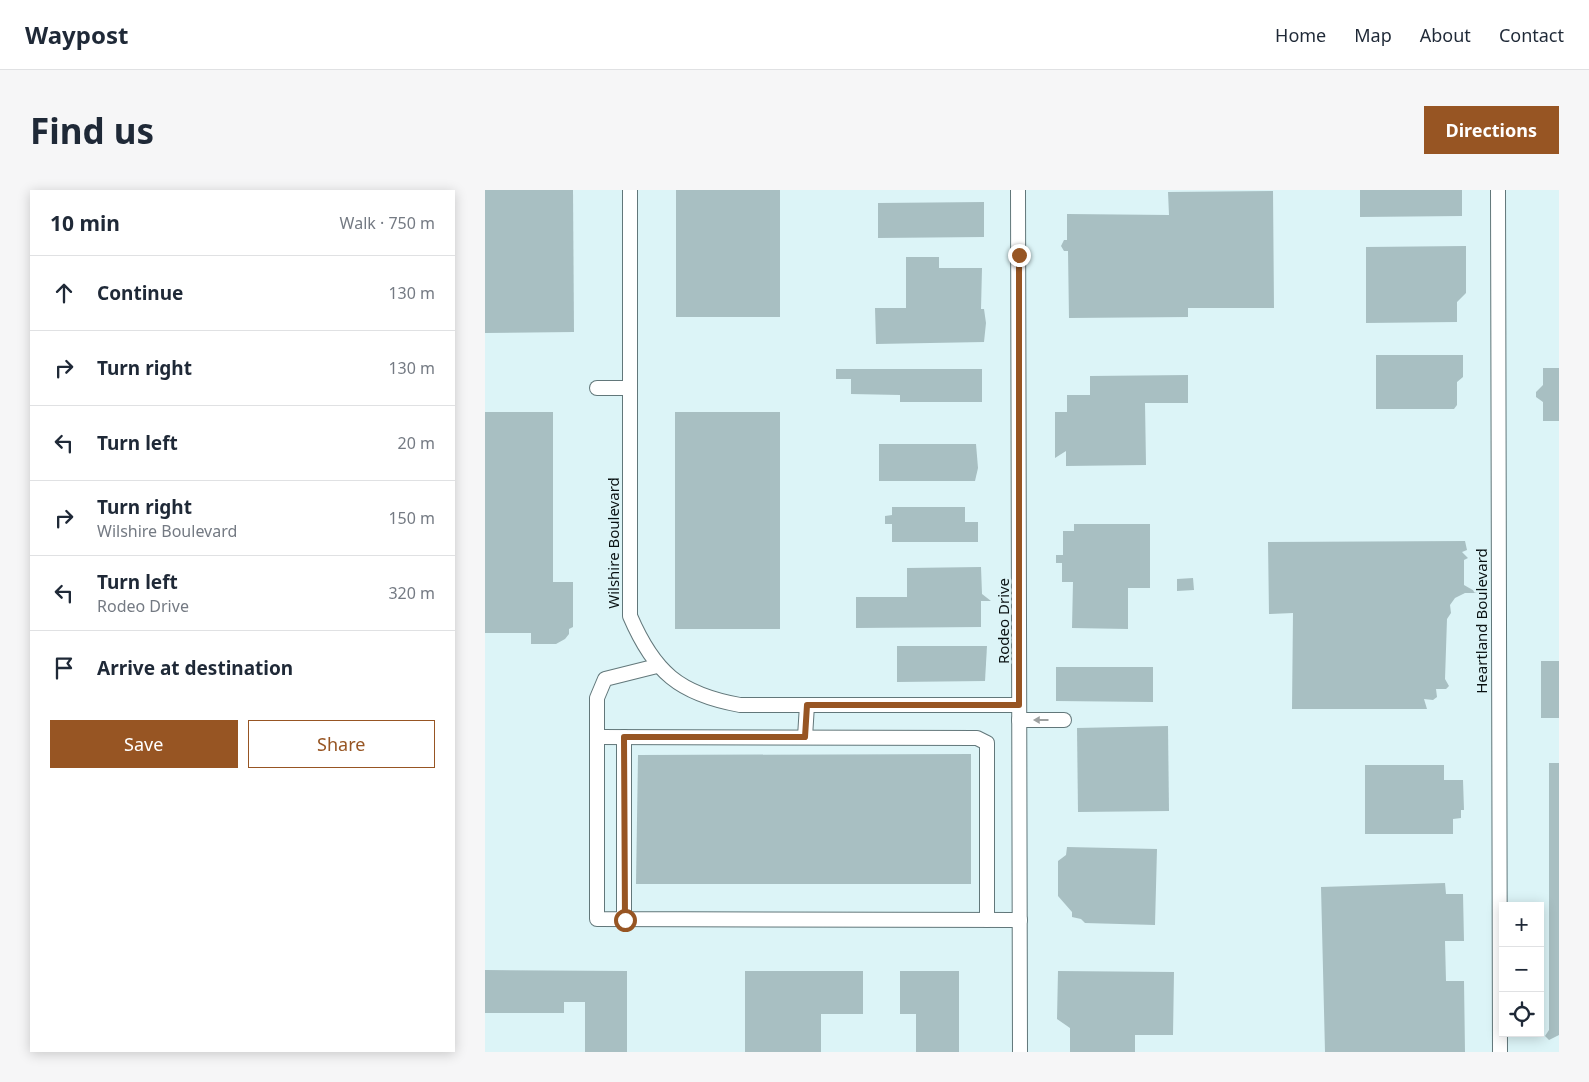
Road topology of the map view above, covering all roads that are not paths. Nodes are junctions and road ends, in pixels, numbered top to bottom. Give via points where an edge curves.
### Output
1 (630, 190) edge
2 (1018, 190) edge
3 (1498, 190) edge
4 (597, 388) dead end
5 (630, 388) junction
6 (657, 666) junction
7 (807, 705) junction
8 (1019, 705) junction
9 (1019, 720) junction
10 (1064, 720) dead end
11 (597, 737) junction
12 (624, 737) junction
13 (805, 737) junction
14 (625, 920) junction
15 (987, 920) junction
16 (1020, 920) junction
17 (1020, 1052) edge
18 (1500, 1052) edge

1 - 5 street, Wilshire Boulevard
2 - 8 street, Rodeo Drive
3 - 18 street, Heartland Boulevard
4 - 5 street
5 - 6 street, Wilshire Boulevard via 630,616 641,643
6 - 7 street, Wilshire Boulevard via 678,684 711,700 740,705
6 - 11 street via 605,679 597,698
7 - 8 street, Wilshire Boulevard
7 - 13 street
8 - 9 street, Rodeo Drive
10 -> 9 street
9 - 16 street, Rodeo Drive
11 - 12 street
11 - 14 street via 597,920
12 - 13 street
12 - 14 street
13 - 15 street via 977,738 987,743
14 - 15 street
15 - 16 street
16 - 17 street, Rodeo Drive

